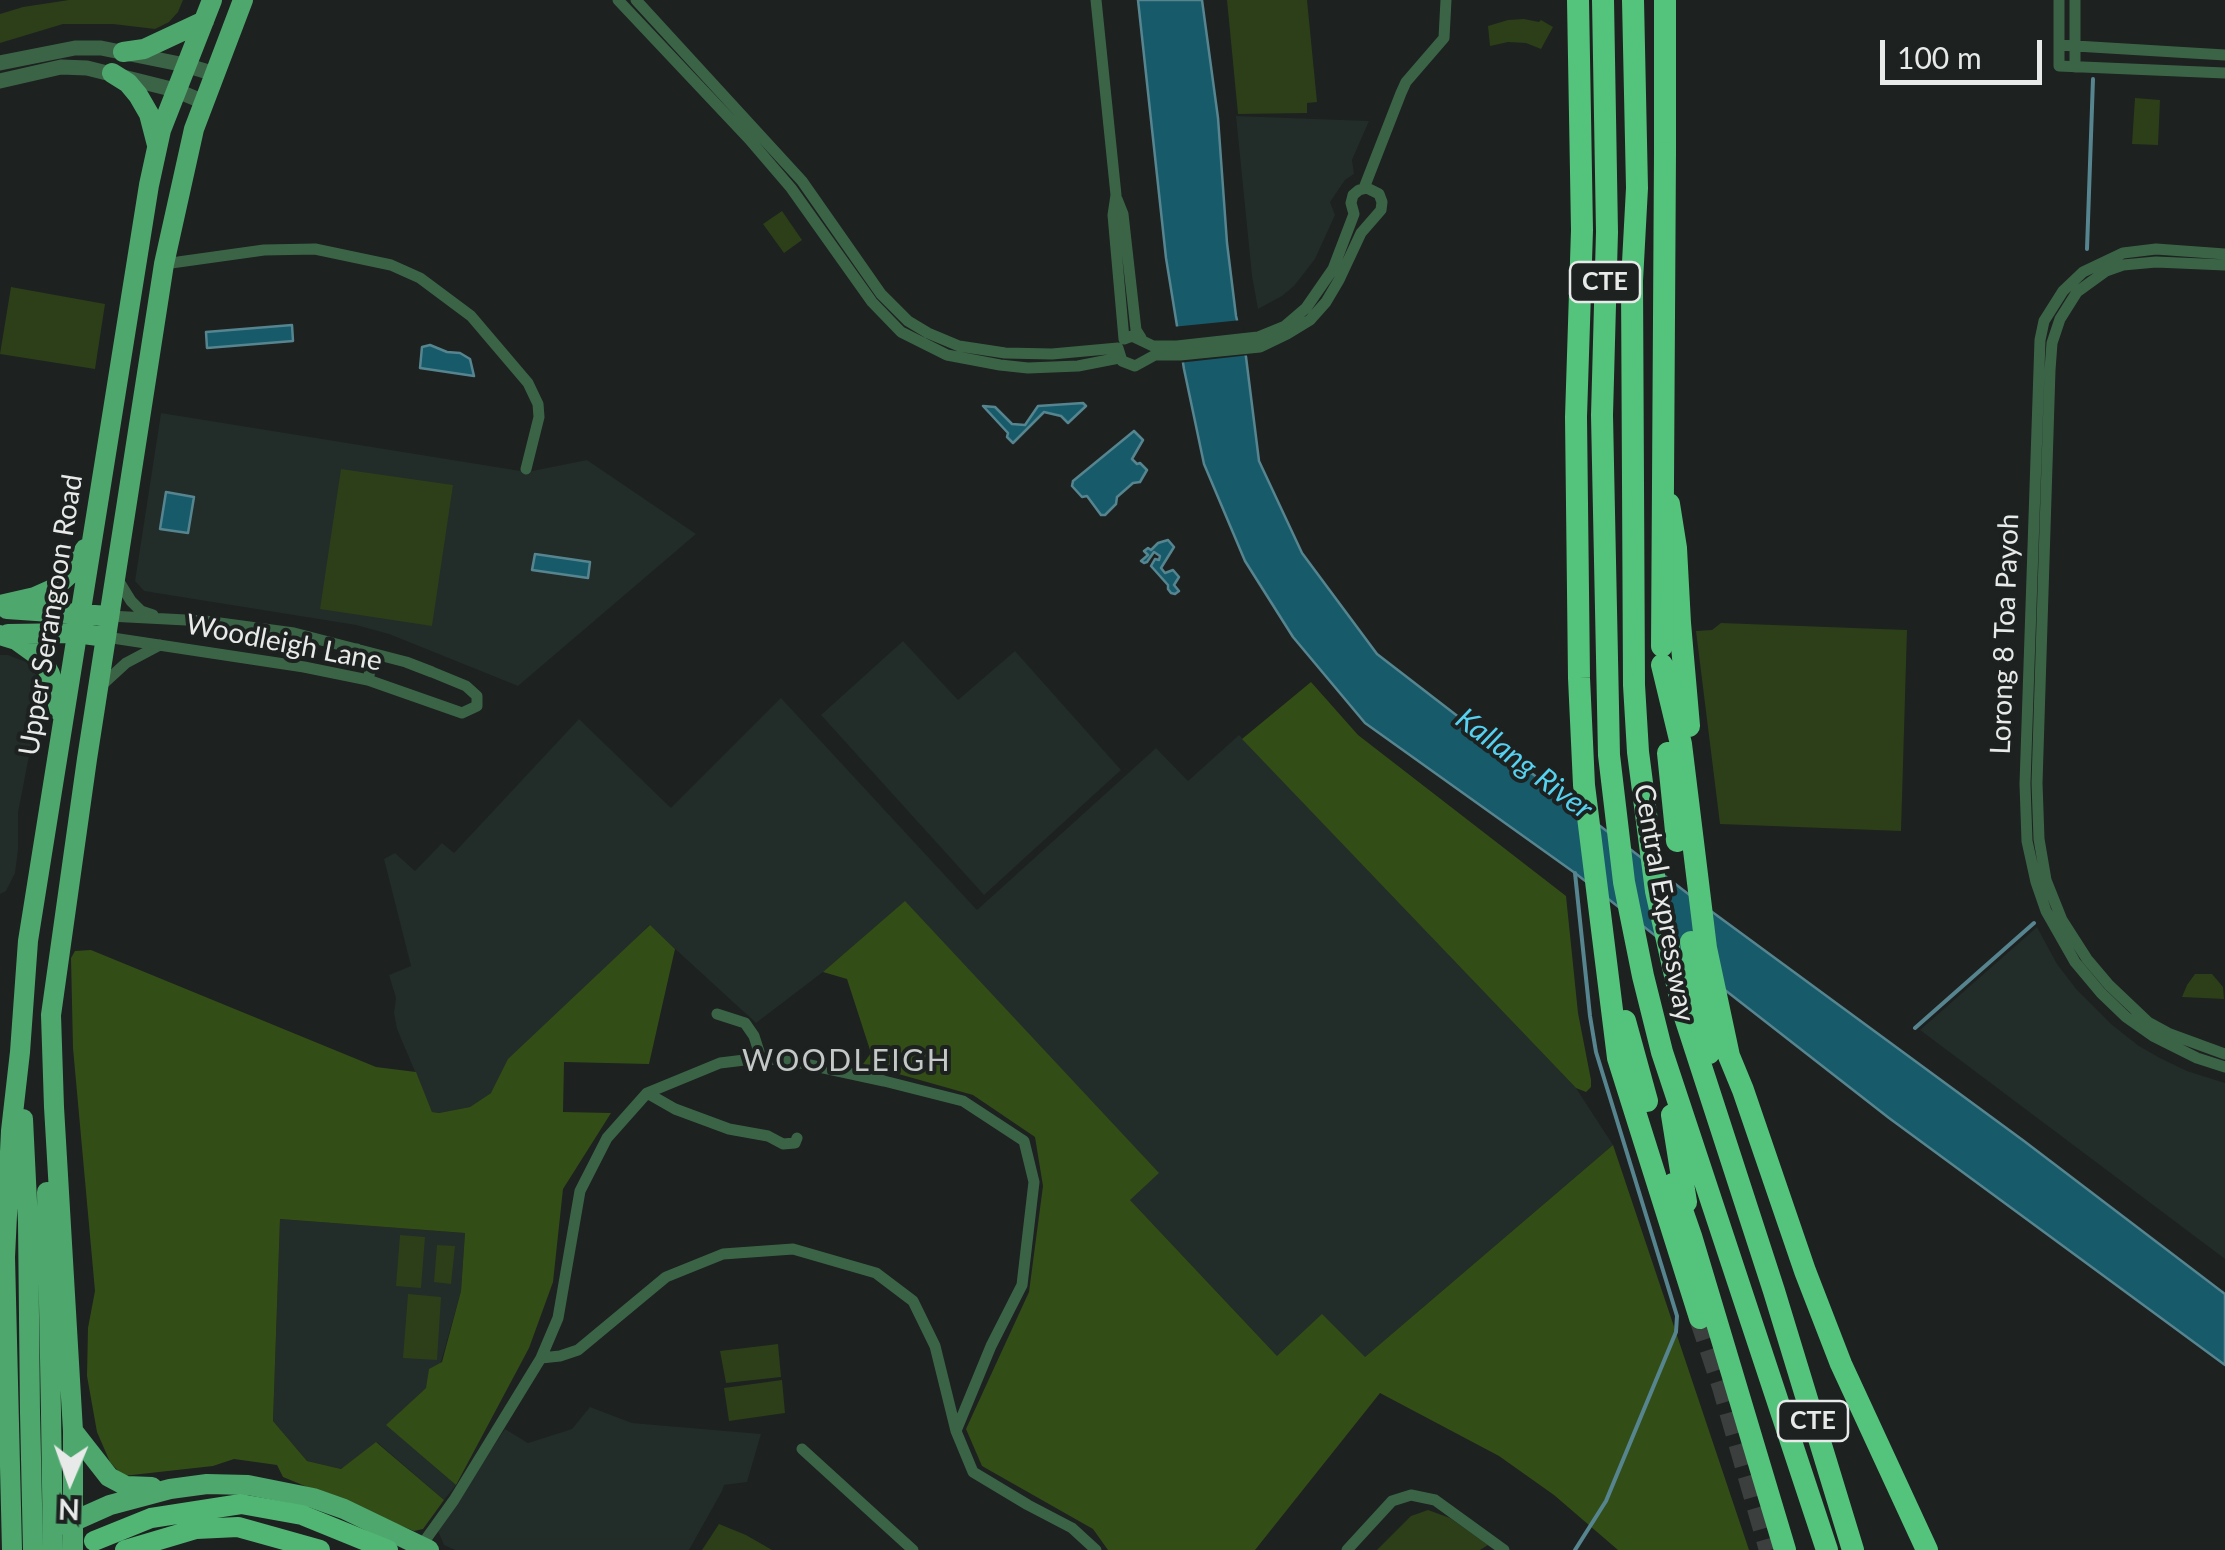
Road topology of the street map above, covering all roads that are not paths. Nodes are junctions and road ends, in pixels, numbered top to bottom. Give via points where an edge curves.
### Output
1 (212, 0) edge
2 (243, 0) edge
3 (618, 0) edge
4 (636, 0) edge
5 (1096, 0) edge
6 (1446, 0) edge
7 (1578, 0) edge
8 (1603, 0) edge
9 (1633, 0) edge
10 (1666, 0) edge
11 (2060, 0) edge
12 (2075, 0) edge
13 (204, 21) junction
14 (2059, 45) junction
15 (2074, 46) junction
16 (123, 52) junction
17 (2225, 55) edge
18 (0, 63) edge
19 (185, 65) junction
20 (2075, 66) junction
21 (112, 73) junction
22 (2225, 73) edge
23 (215, 74) junction
24 (0, 81) edge
25 (175, 90) junction
26 (204, 102) junction
27 (159, 138) junction
28 (188, 154) junction
29 (1364, 188) junction
30 (1116, 196) junction
31 (1354, 214) junction
32 (1372, 219) junction
33 (2225, 254) edge
34 (164, 264) junction
35 (2225, 265) edge
36 (1632, 281) junction
37 (1259, 342) junction
38 (1121, 348) junction
39 (1148, 348) junction
40 (526, 470) dead end
41 (92, 532) junction
42 (116, 575) junction
43 (0, 607) edge
44 (162, 619) junction
45 (78, 624) junction
46 (108, 627) junction
47 (0, 635) edge
48 (160, 645) junction
49 (357, 649) junction
50 (368, 680) junction
51 (98, 688) junction
52 (62, 723) junction
53 (1685, 789) junction
54 (1605, 940) junction
55 (1691, 1005) junction
56 (717, 1014) dead end
57 (51, 1015) junction
58 (20, 1052) junction
59 (1662, 1052) junction
60 (2225, 1054) edge
61 (761, 1058) junction
62 (2225, 1067) edge
63 (647, 1094) junction
64 (768, 1136) dead end
65 (6, 1139) edge
66 (3, 1200) edge
67 (1691, 1236) junction
68 (1700, 1318) tunnel mouth
69 (541, 1358) junction
70 (40, 1412) junction
71 (73, 1431) junction
72 (956, 1431) junction
73 (802, 1449) dead end
74 (10, 1476) junction
75 (74, 1482) junction
76 (190, 1485) junction
77 (0, 1502) edge
78 (74, 1521) junction
79 (94, 1541) dead end
80 (425, 1548) edge
81 (13, 1550) edge
82 (33, 1550) edge
83 (53, 1550) edge
84 (69, 1550) edge
85 (124, 1550) edge
86 (320, 1550) edge
87 (388, 1550) edge
88 (913, 1550) edge
89 (1096, 1550) edge
90 (1347, 1550) edge
91 (1504, 1550) edge
92 (1785, 1550) edge
93 (1827, 1550) edge
94 (1853, 1550) edge
95 (1926, 1550) edge

1 - 13 main road, Upper Serangoon Road
2 - 23 main road, Upper Serangoon Road
3 - 38 street via 791,188 901,332 947,355 1028,368 1078,366
4 - 38 street via 791,168 881,294 908,320 959,346 1005,353
5 - 30 street
6 - 29 street via 1444,38 1406,82
7 - 54 highway via 1579,678 1584,785
8 - 59 highway, Central Expressway / CTE via 1602,415 1612,787 1624,882
9 - 36 highway, Central Expressway / CTE
10 - 53 highway, bridge via 1662,656
11 - 14 street
12 - 15 street
13 - 16 main road
13 - 19 main road, Upper Serangoon Road
14 - 15 street
14 - 20 street via 2059,66
15 - 17 street
15 - 20 street
16 - 18 street via 75,48
16 - 19 street
19 - 23 street
19 - 25 main road, Upper Serangoon Road
20 - 22 street
21 - 24 street via 61,67
21 - 25 street
21 - 27 main road via 138,96
23 - 26 main road, Upper Serangoon Road
25 - 26 street
25 - 27 main road, Upper Serangoon Road
26 - 28 main road, Upper Serangoon Road
27 - 28 main road via 179,122 187,131
27 - 41 main road, Upper Serangoon Road
28 - 34 main road, Upper Serangoon Road
29 - 31 street via 1352,199
29 - 32 street via 1382,199
30 - 38 street
30 - 39 street via 1136,330
31 - 32 street
31 - 37 street via 1333,270 1306,308
32 - 37 street via 1310,320
33 - 62 street, Lorong 8 Toa Payoh via 2123,253 2083,272 2044,321 2025,798 2036,882 2075,962 2153,1036
34 - 40 street via 315,249 420,278 470,316 528,382 539,416
34 - 42 main road, Upper Serangoon Road
35 - 60 street, Lorong 8 Toa Payoh via 2123,264 2077,292 2060,319 2050,370 2037,784 2046,880 2087,959 2148,1022
36 - 53 highway via 1639,299 1641,394 1658,436 1676,548
36 - 55 highway, Central Expressway / CTE via 1634,685 1643,798 1668,952
37 - 39 street via 1180,356
38 - 39 street via 1132,336
38 - 39 street via 1130,366 1140,364
41 - 43 main road via 64,581
41 - 45 main road, Upper Serangoon Road
42 - 44 street via 131,601
42 - 46 main road, Upper Serangoon Road
43 - 45 main road
44 - 46 street, Woodleigh Lane
44 - 49 street, Woodleigh Lane via 294,633
45 - 46 main road
45 - 47 main road
45 - 52 main road, Upper Serangoon Road
46 - 48 street, Woodleigh Lane
46 - 51 main road, Upper Serangoon Road
47 - 52 main road via 41,658
48 - 50 street, Woodleigh Lane
48 - 51 street
49 - 50 street via 371,666
49 - 50 street, Woodleigh Lane via 466,686 477,696 476,706 462,713
51 - 57 main road, Upper Serangoon Road
52 - 58 main road, Upper Serangoon Road via 28,941
53 - 55 highway
53 - 95 highway via 1743,1090 1841,1364
54 - 67 highway
54 - 68 highway via 1618,1058
55 - 94 highway, CTE via 1724,1135
56 - 61 street via 744,1023
57 - 70 main road
57 - 71 main road, Upper Serangoon Road
58 - 65 main road, Upper Serangoon Road
58 - 70 main road
59 - 67 highway
59 - 93 highway, Central Expressway / CTE
61 - 63 street via 720,1063
61 - 72 street via 963,1100 1024,1141 1034,1182 1022,1286
63 - 64 street via 729,1129
63 - 69 street via 607,1138 580,1191 558,1318
65 - 66 main road, Upper Serangoon Road
66 - 74 main road, Upper Serangoon Road
67 - 92 highway
69 - 72 street via 578,1350 666,1277 723,1254 793,1248 876,1272 913,1301 935,1346
69 - 80 street
70 - 82 main road, bridge
70 - 83 main road, bridge
71 - 75 main road, Upper Serangoon Road
71 - 76 main road via 109,1476 126,1486
72 - 89 street via 974,1472 1072,1528
73 - 88 street
74 - 75 main road via 18,1493 38,1498 66,1492
74 - 77 main road
74 - 81 main road, Upper Serangoon Road
75 - 78 main road, Upper Serangoon Road
76 - 78 main road
76 - 80 main road via 248,1485 313,1498
78 - 81 main road
78 - 84 main road, Upper Serangoon Road
79 - 87 highway via 151,1518 241,1504 302,1516
85 - 86 highway via 196,1529 238,1527
90 - 91 street via 1392,1501 1411,1494 1434,1500

